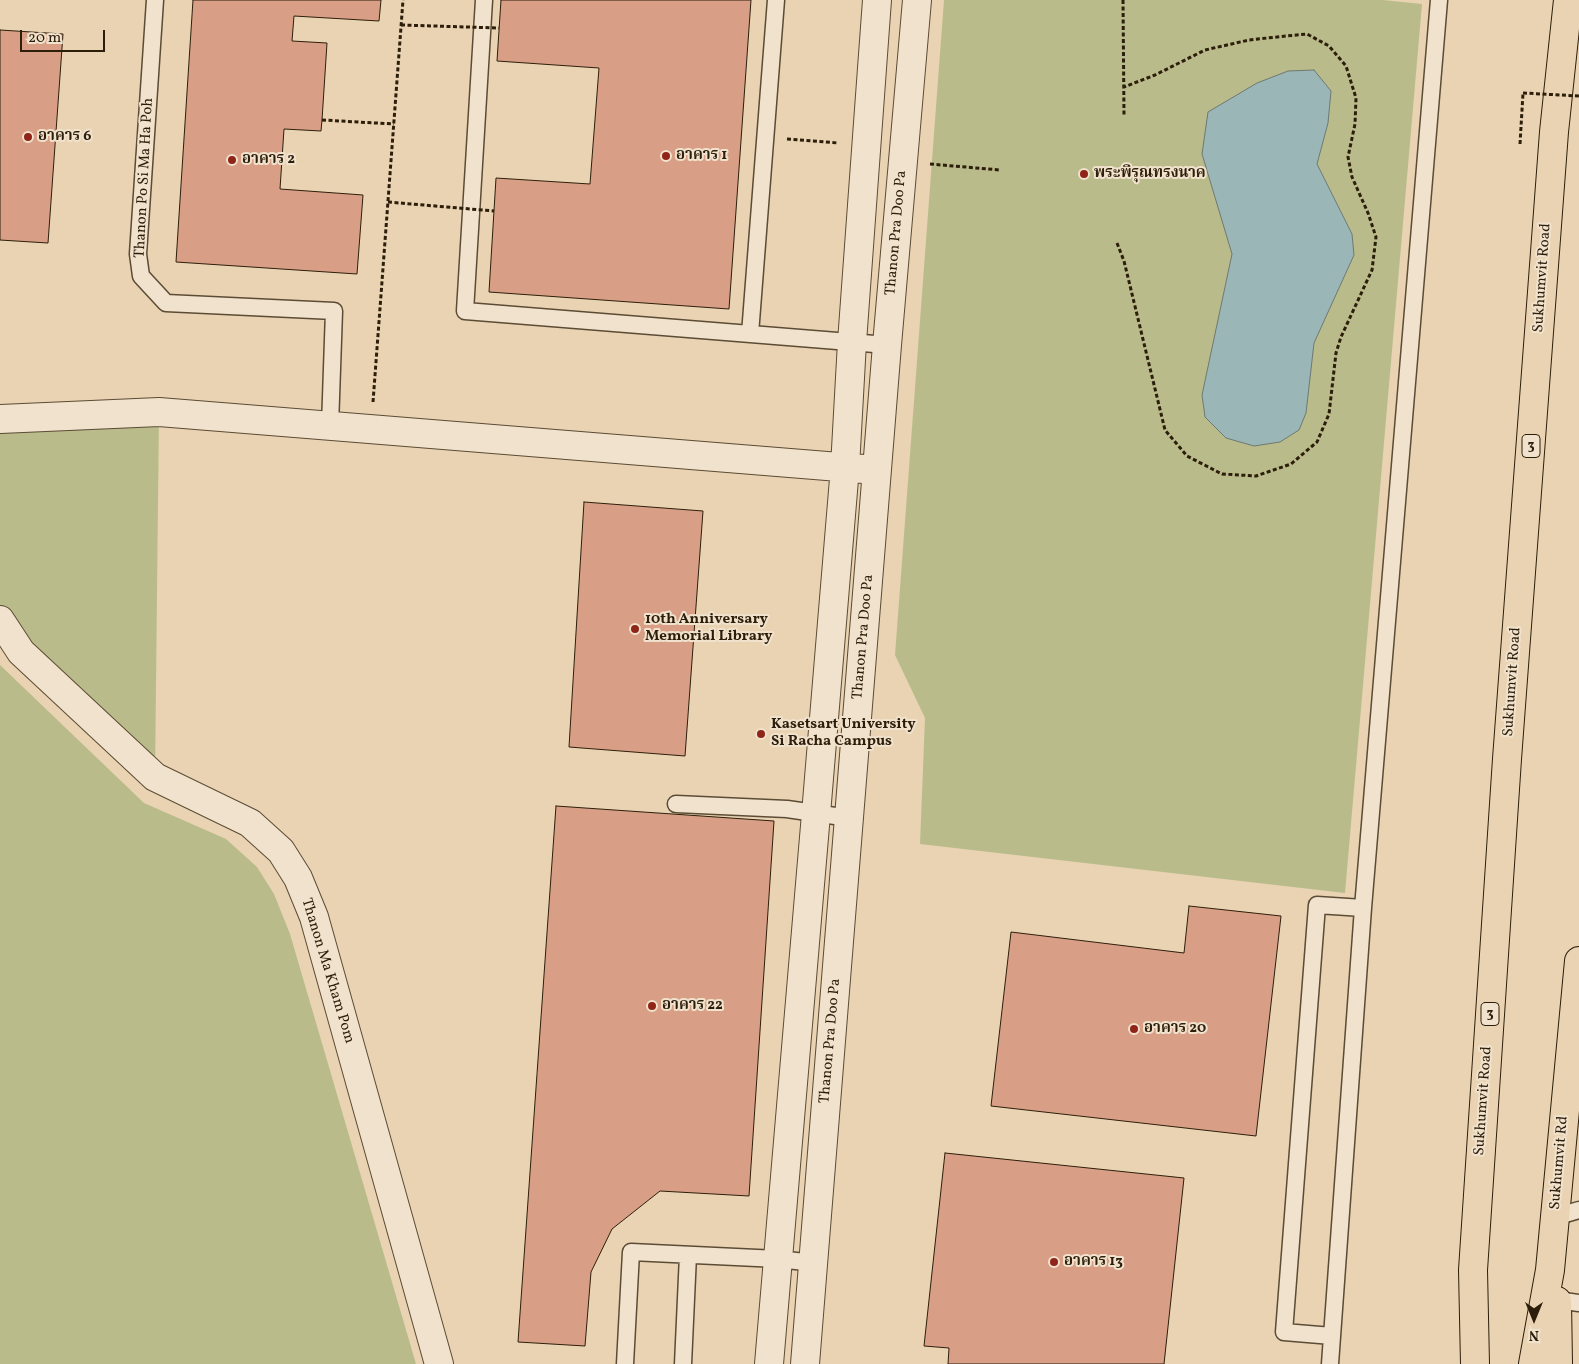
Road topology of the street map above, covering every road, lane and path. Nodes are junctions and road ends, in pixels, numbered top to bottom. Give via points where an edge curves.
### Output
1 (155, 0) edge
2 (403, 0) edge
3 (484, 0) edge
4 (776, 0) edge
5 (877, 0) edge
6 (917, 0) edge
7 (1123, 0) edge
8 (1439, 0) edge
9 (1568, 0) edge
10 (401, 25) junction
11 (499, 28) dead end
12 (1124, 87) junction
13 (1579, 96) edge
14 (1124, 115) dead end
15 (322, 120) dead end
16 (394, 124) junction
17 (1520, 144) dead end
18 (388, 202) junction
19 (494, 211) dead end
20 (1117, 243) dead end
21 (750, 334) junction
22 (852, 342) junction
23 (887, 345) junction
24 (373, 403) dead end
25 (0, 418) edge
26 (330, 426) junction
27 (845, 467) junction
28 (877, 470) junction
29 (0, 620) edge
30 (676, 804) dead end
31 (816, 814) junction
32 (849, 818) junction
33 (1363, 908) junction
34 (1579, 961) edge
35 (1575, 1044) edge
36 (1573, 1089) edge
37 (1567, 1214) edge
38 (688, 1255) junction
39 (778, 1259) junction
40 (814, 1263) junction
41 (1473, 1270) junction
42 (1550, 1270) junction
43 (1568, 1302) edge
44 (1332, 1336) junction
45 (439, 1364) edge
46 (625, 1364) edge
47 (683, 1364) edge
48 (769, 1364) edge
49 (806, 1364) edge
50 (1330, 1364) edge
51 (1456, 1364) edge
52 (1475, 1364) edge
53 (1533, 1364) edge
54 (1558, 1364) edge

1 - 26 lane, Thanon Po Si Ma Ha Poh via 138,254 141,276 166,303 334,311
2 - 10 path
3 - 21 lane via 465,312
4 - 21 lane
5 - 22 street
6 - 23 street, Thanon Pra Doo Pa
7 - 12 path
8 - 33 lane
9 - 41 highway, Sukhumvit Road / 3 via 1548,212 1506,769
10 - 11 path, bridge
10 - 16 path
12 - 14 path
12 - 20 path via 1155,76 1205,50 1249,40 1307,34 1328,46 1346,66 1356,98 1355,124 1348,157 1352,177 1376,237 1372,270 1336,353 1328,414 1316,442 1291,464 1256,476 1222,474 1187,456 1165,430
13 - 17 path, bridge via 1523,93
15 - 16 path
16 - 18 path
18 - 19 path, bridge
18 - 24 path
21 - 22 lane
22 - 23 lane
22 - 27 street
23 - 28 street, Thanon Pra Doo Pa
25 - 26 street via 159,412
26 - 27 street
27 - 28 street
27 - 31 street
28 - 32 street, Thanon Pra Doo Pa
29 - 45 street, Thanon Ma Kham Pom via 21,652 155,777 250,823 281,851 298,878 314,917
30 - 31 lane via 787,809
31 - 32 lane
31 - 39 street
32 - 40 street, Thanon Pra Doo Pa
33 - 44 lane
33 - 44 lane via 1317,905 1284,1332
34 - 35 highway, Sukhumvit Rd
35 - 36 highway, Sukhumvit Rd
36 - 37 highway, Sukhumvit Rd
37 - 42 highway, Sukhumvit Rd
38 - 39 lane
38 - 46 lane via 631,1252
38 - 47 lane
39 - 40 lane
39 - 48 street
40 - 49 street, Thanon Pra Doo Pa
41 - 51 highway, 3
41 - 52 highway, Sukhumvit Road / 3
42 - 43 highway
42 - 53 highway, Sukhumvit Rd
43 - 54 highway
44 - 50 lane

